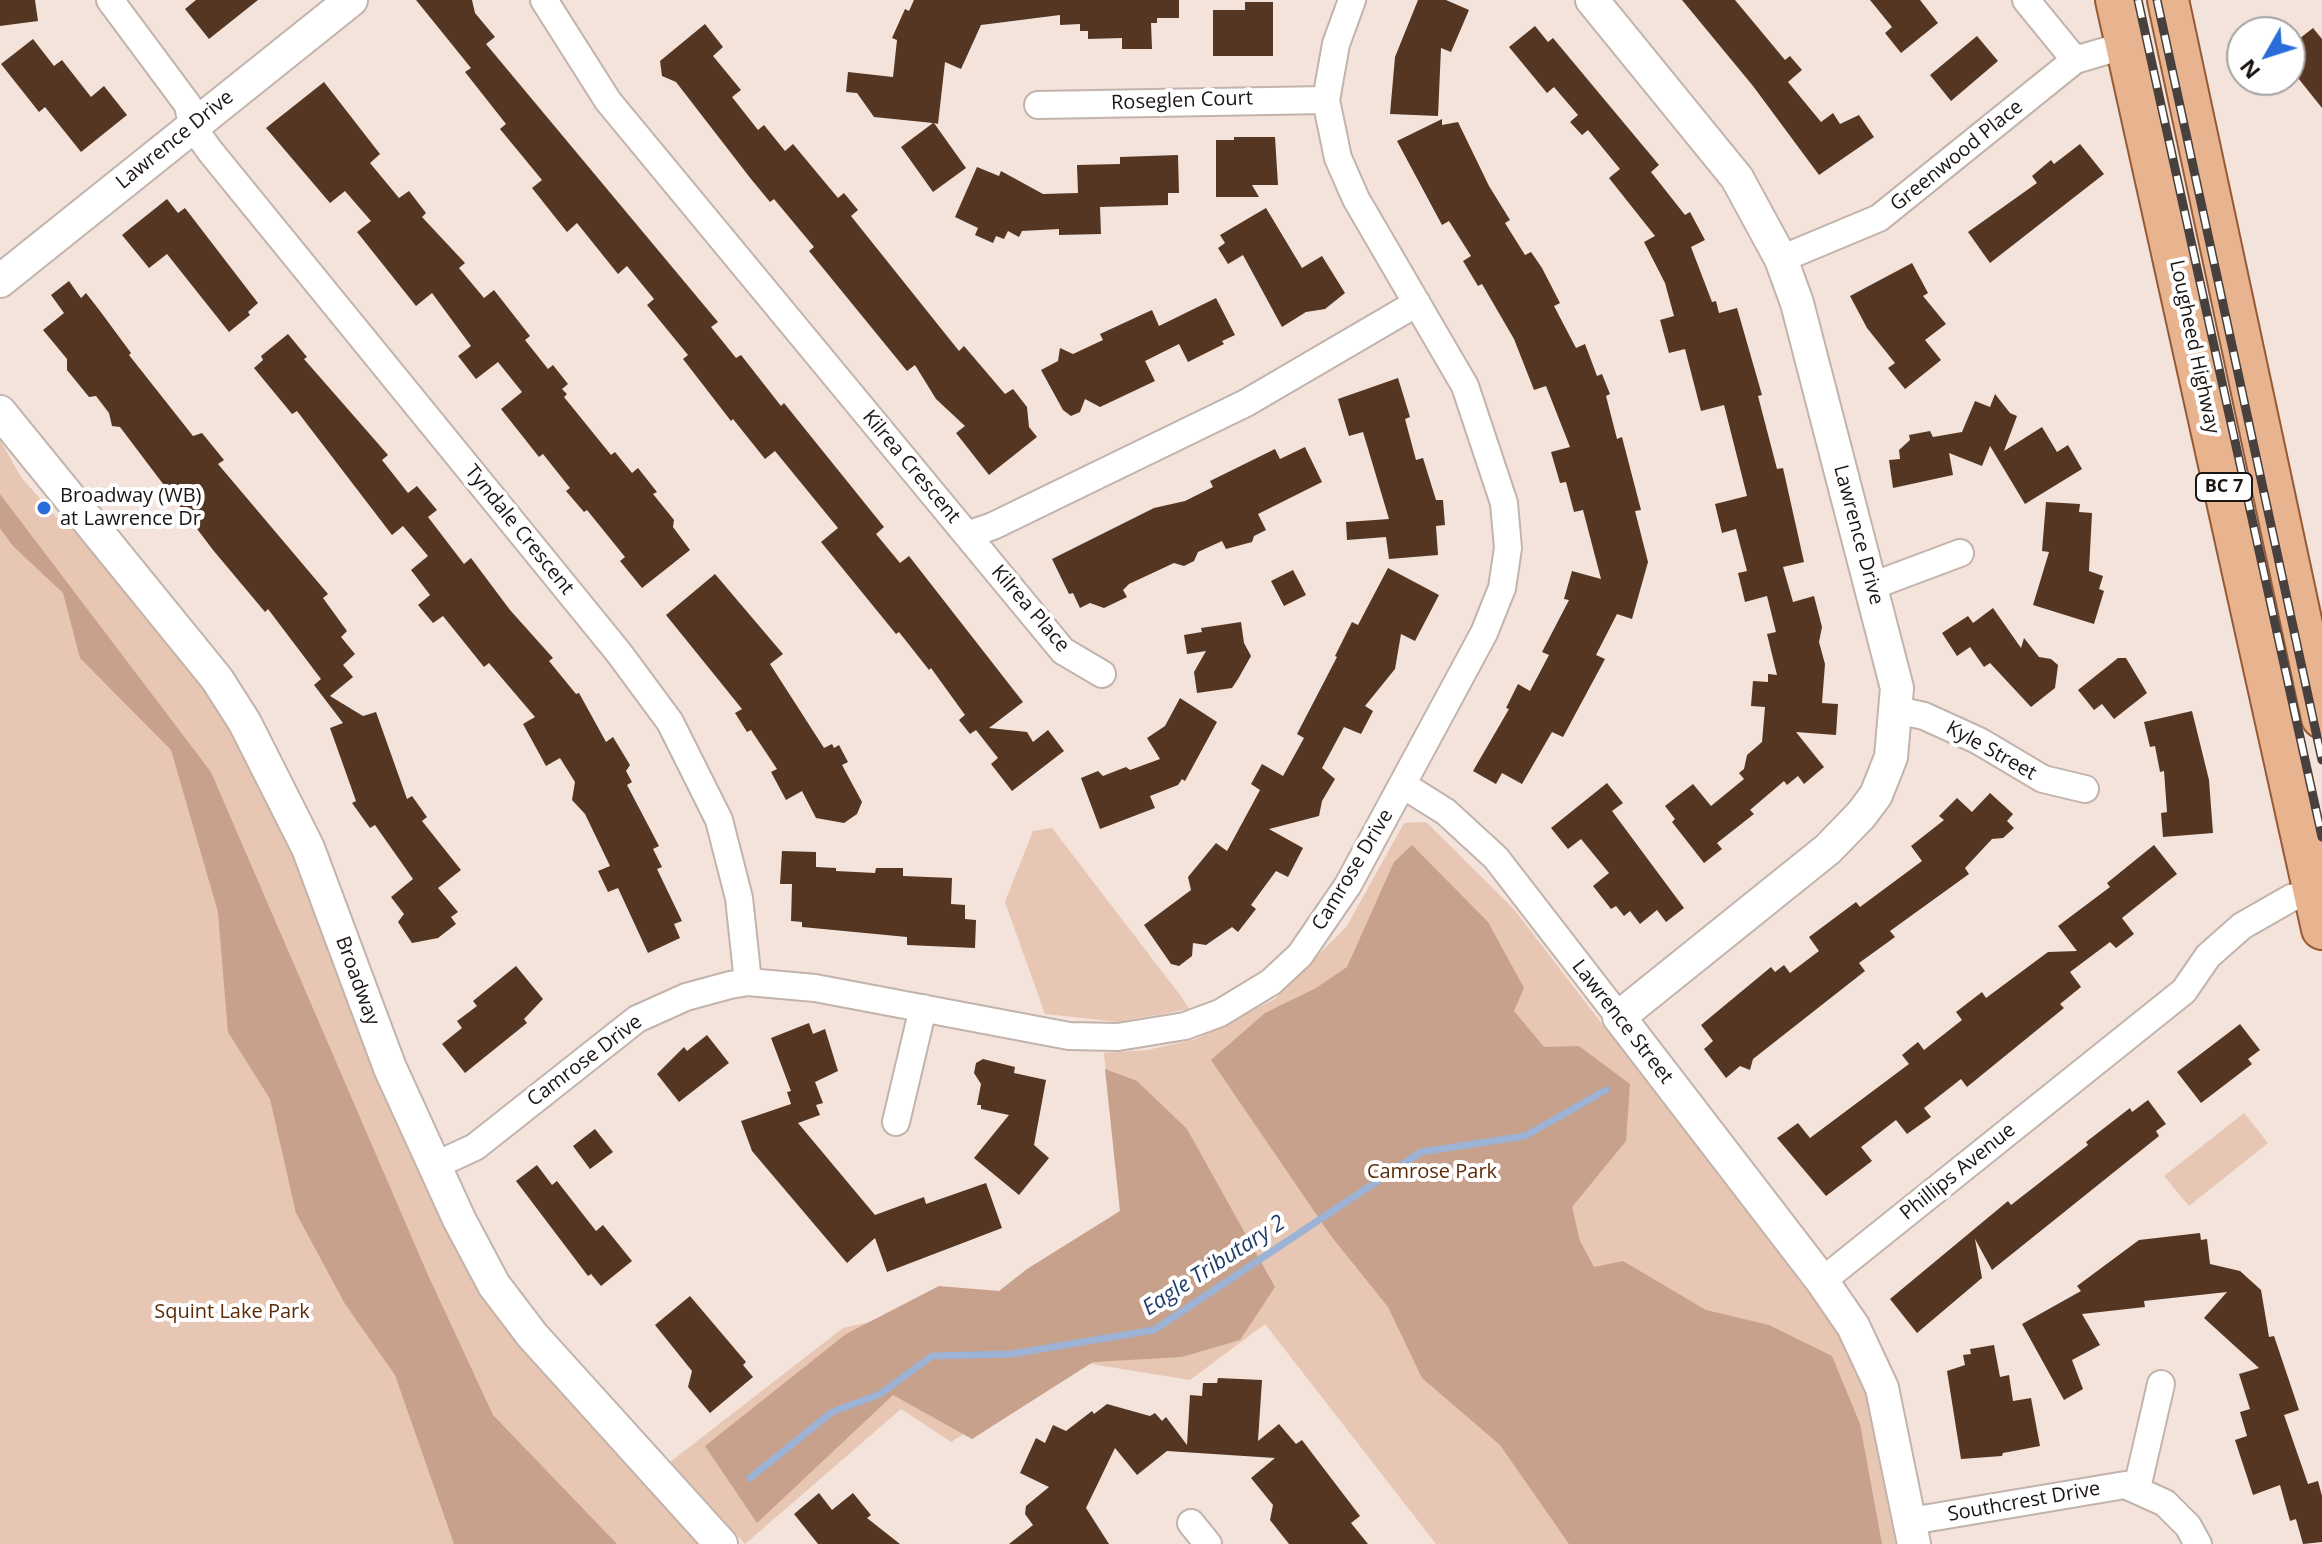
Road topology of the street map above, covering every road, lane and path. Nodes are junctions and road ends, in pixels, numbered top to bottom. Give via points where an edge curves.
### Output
1 (110, 0) edge
2 (351, 0) edge
3 (544, 0) edge
4 (1352, 0) edge
5 (1592, 0) edge
6 (2026, 0) edge
7 (2116, 0) edge
8 (2168, 0) edge
9 (2126, 45) junction
10 (2075, 60) junction
11 (1326, 100) junction
12 (1038, 105) dead end
13 (192, 126) junction
14 (1781, 259) junction
15 (0, 281) edge
16 (1417, 303) junction
17 (0, 412) edge
18 (967, 535) junction
19 (1960, 553) dead end
20 (1872, 586) junction
21 (1102, 674) dead end
22 (1897, 710) junction
23 (2322, 718) edge
24 (1403, 785) junction
25 (2085, 789) dead end
26 (2318, 911) edge
27 (748, 982) junction
28 (923, 1008) junction
29 (1619, 1017) junction
30 (896, 1122) dead end
31 (434, 1166) junction
32 (1822, 1281) junction
33 (2161, 1384) dead end
34 (2137, 1488) junction
35 (1191, 1523) dead end
36 (1913, 1533) edge
37 (721, 1544) edge
38 (1208, 1544) edge
39 (2198, 1544) edge

1 - 13 street, Tyndale Crescent via 188,105
2 - 13 street, Lawrence Drive
3 - 18 street, Kilrea Crescent via 608,101
4 - 11 street, Camrose Drive via 1336,44
5 - 14 street, Lawrence Drive via 1737,178
6 - 10 street
7 - 9 main road, Lougheed Highway / BC 7
8 - 23 main road, BC 7
9 - 10 street, Greenwood Place
9 - 26 main road, Lougheed Highway / BC 7
10 - 14 street, Greenwood Place via 1879,218
11 - 12 street, Roseglen Court
11 - 16 street, Camrose Drive via 1346,179
13 - 15 street, Lawrence Drive
13 - 27 street, Tyndale Crescent via 670,722 719,820 739,898
14 - 20 street, Lawrence Drive
16 - 18 street, Kilrea Crescent via 1246,403
16 - 24 street, Camrose Drive via 1473,405 1504,503 1508,548 1502,588 1484,633
17 - 31 street, Broadway via 217,679 245,723 308,848 385,1055
18 - 21 street, Kilrea Place via 1063,651
19 - 20 street
20 - 22 street, Lawrence Drive via 1897,688
22 - 25 street, Kyle Street via 1979,741 2043,779
22 - 29 street, Lawrence Drive via 1885,777 1846,833
24 - 28 street, Camrose Drive via 1333,911 1300,955 1271,982 1220,1013 1146,1034 1085,1037
24 - 29 street, Lawrence Street via 1446,812 1496,858
26 - 32 street, Phillips Avenue via 2291,898 2242,926 2208,956 2184,991
27 - 28 street, Camrose Drive
27 - 31 street, Camrose Drive via 686,997 637,1019 475,1147
28 - 30 street
29 - 32 street, Lawrence Street
31 - 37 street, Broadway via 474,1249 513,1312
32 - 36 street via 1858,1336 1882,1388
33 - 34 street
34 - 36 street, Southcrest Drive via 2111,1486
34 - 39 street via 2177,1514
35 - 38 street

